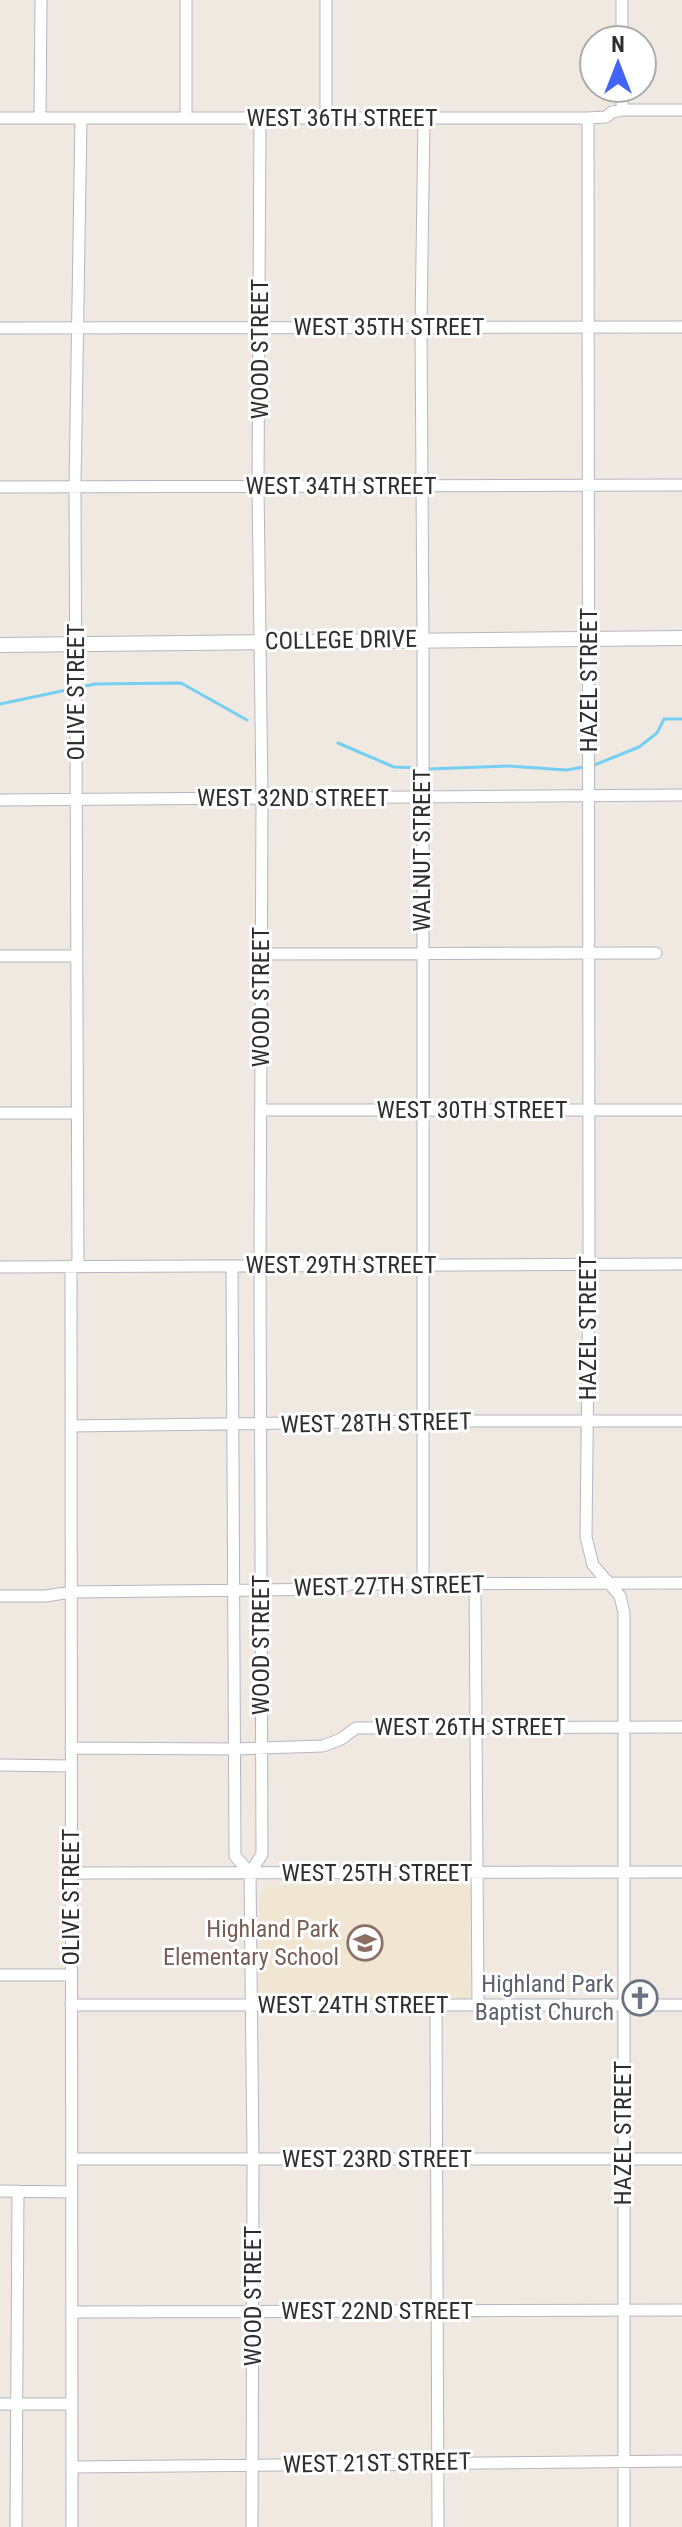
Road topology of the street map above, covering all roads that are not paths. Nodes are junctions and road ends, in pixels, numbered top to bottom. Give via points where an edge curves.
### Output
1 (41, 0) edge
2 (186, 0) edge
3 (326, 0) edge
4 (622, 0) edge
5 (622, 24) edge
6 (622, 104) edge
7 (622, 110) junction
8 (682, 110) edge
9 (0, 118) edge
10 (40, 118) junction
11 (81, 118) junction
12 (186, 118) junction
13 (260, 118) junction
14 (326, 118) junction
15 (424, 118) junction
16 (588, 118) junction
17 (421, 327) junction
18 (587, 327) junction
19 (682, 327) edge
20 (0, 328) edge
21 (79, 328) junction
22 (260, 328) junction
23 (587, 485) junction
24 (682, 485) edge
25 (75, 486) junction
26 (258, 486) junction
27 (421, 486) junction
28 (0, 487) edge
29 (589, 638) junction
30 (682, 638) edge
31 (423, 639) junction
32 (259, 641) junction
33 (76, 643) junction
34 (0, 645) edge
35 (588, 795) junction
36 (682, 795) edge
37 (422, 797) junction
38 (262, 798) junction
39 (0, 800) edge
40 (76, 800) junction
41 (588, 953) junction
42 (656, 953) dead end
43 (261, 954) junction
44 (422, 954) junction
45 (0, 956) edge
46 (77, 956) junction
47 (261, 1110) junction
48 (422, 1110) junction
49 (587, 1110) junction
50 (682, 1110) edge
51 (0, 1113) edge
52 (77, 1113) junction
53 (589, 1264) junction
54 (682, 1264) edge
55 (423, 1265) junction
56 (74, 1266) junction
57 (232, 1266) junction
58 (260, 1266) junction
59 (0, 1267) edge
60 (424, 1421) junction
61 (588, 1421) junction
62 (682, 1421) edge
63 (260, 1424) junction
64 (234, 1425) junction
65 (71, 1426) junction
66 (423, 1583) junction
67 (475, 1583) junction
68 (608, 1583) junction
69 (682, 1583) edge
70 (233, 1589) junction
71 (261, 1589) junction
72 (71, 1592) junction
73 (0, 1596) edge
74 (476, 1727) junction
75 (622, 1727) junction
76 (682, 1727) edge
77 (71, 1748) junction
78 (261, 1748) junction
79 (235, 1749) junction
80 (0, 1765) edge
81 (71, 1766) junction
82 (622, 1872) junction
83 (682, 1872) edge
84 (71, 1873) junction
85 (250, 1873) junction
86 (477, 1874) junction
87 (0, 1975) edge
88 (71, 1975) junction
89 (478, 2004) junction
90 (71, 2005) junction
91 (436, 2005) junction
92 (623, 2005) junction
93 (682, 2005) edge
94 (253, 2006) junction
95 (253, 2158) junction
96 (72, 2159) junction
97 (437, 2159) junction
98 (623, 2159) junction
99 (682, 2159) edge
100 (0, 2191) edge
101 (18, 2191) junction
102 (72, 2192) junction
103 (682, 2310) edge
104 (253, 2311) junction
105 (438, 2311) junction
106 (623, 2311) junction
107 (72, 2312) junction
108 (0, 2404) edge
109 (17, 2404) junction
110 (72, 2404) junction
111 (682, 2461) edge
112 (438, 2462) junction
113 (624, 2462) junction
114 (252, 2465) junction
115 (72, 2467) junction
116 (16, 2527) edge
117 (72, 2527) edge
118 (252, 2527) edge
119 (438, 2527) edge
120 (624, 2527) edge

1 - 10 street
2 - 12 street
3 - 14 street
4 - 5 street
6 - 7 street
7 - 8 street, WEST 36TH STREET
7 - 16 street, WEST 36TH STREET
9 - 10 street, WEST 36TH STREET
10 - 11 street, WEST 36TH STREET
11 - 12 street, WEST 36TH STREET
11 - 21 street, OLIVE STREET
12 - 13 street, WEST 36TH STREET
13 - 14 street, WEST 36TH STREET
13 - 22 street, WOOD STREET
14 - 15 street, WEST 36TH STREET
15 - 16 street, WEST 36TH STREET
15 - 17 street, WALNUT STREET
16 - 18 street, HAZEL STREET
17 - 18 street, WEST 35TH STREET
17 - 22 street, WEST 35TH STREET
17 - 27 street, WALNUT STREET
18 - 19 street, WEST 35TH STREET
18 - 23 street, HAZEL STREET
20 - 21 street, WEST 35TH STREET
21 - 22 street, WEST 35TH STREET
21 - 25 street, OLIVE STREET
22 - 26 street, WOOD STREET
23 - 24 street, WEST 34TH STREET
23 - 27 street, WEST 34TH STREET
23 - 29 street, HAZEL STREET
25 - 26 street, WEST 34TH STREET
25 - 28 street, WEST 34TH STREET
25 - 33 street, OLIVE STREET
26 - 27 street, WEST 34TH STREET
26 - 32 street, WOOD STREET
27 - 31 street, WALNUT STREET
29 - 30 street, COLLEGE DRIVE
29 - 31 street, COLLEGE DRIVE
29 - 35 street, HAZEL STREET
31 - 32 street, COLLEGE DRIVE
31 - 37 street, WALNUT STREET
32 - 33 street, COLLEGE DRIVE
32 - 38 street, WOOD STREET
33 - 34 street, COLLEGE DRIVE
33 - 40 street, OLIVE STREET
35 - 36 street, WEST 32ND STREET
35 - 37 street, WEST 32ND STREET
35 - 41 street, HAZEL STREET
37 - 38 street, WEST 32ND STREET
37 - 44 street, WALNUT STREET
38 - 40 street, WEST 32ND STREET
38 - 43 street, WOOD STREET
39 - 40 street, WEST 32ND STREET
40 - 46 street, OLIVE STREET
41 - 42 street
41 - 44 street
41 - 49 street, HAZEL STREET
43 - 44 street
43 - 47 street, WOOD STREET
44 - 48 street, WALNUT STREET
45 - 46 street
46 - 52 street, OLIVE STREET
47 - 48 street, WEST 30TH STREET
47 - 58 street, WOOD STREET
48 - 49 street, WEST 30TH STREET
48 - 55 street, WALNUT STREET
49 - 50 street, WEST 30TH STREET
49 - 53 street, HAZEL STREET
51 - 52 street
52 - 56 street, OLIVE STREET
53 - 54 street, WEST 29TH STREET
53 - 55 street, WEST 29TH STREET
53 - 61 street, HAZEL STREET
55 - 58 street, WEST 29TH STREET
55 - 60 street, WALNUT STREET
56 - 57 street, WEST 29TH STREET
56 - 59 street, WEST 29TH STREET
56 - 65 street, OLIVE STREET
57 - 58 street, WEST 29TH STREET
57 - 64 street, WOOD STREET
58 - 63 street, WOOD STREET
60 - 61 street, WEST 28TH STREET
60 - 63 street, WEST 28TH STREET
60 - 66 street, WALNUT STREET
61 - 62 street, WEST 28TH STREET
61 - 68 street, HAZEL STREET via 586,1537 593,1565
63 - 64 street, WEST 28TH STREET
63 - 71 street, WOOD STREET
64 - 65 street, WEST 28TH STREET
64 - 70 street, WOOD STREET
65 - 72 street, OLIVE STREET
66 - 67 street, WEST 27TH STREET
66 - 71 street, WEST 27TH STREET
67 - 68 street, WEST 27TH STREET
67 - 74 street
68 - 69 street, WEST 27TH STREET
68 - 75 street, HAZEL STREET via 620,1596 624,1613
70 - 71 street, WEST 27TH STREET
70 - 72 street, WEST 27TH STREET
70 - 79 street, WOOD STREET
71 - 78 street, WOOD STREET
72 - 73 street, WEST 27TH STREET
72 - 77 street, OLIVE STREET
74 - 75 street, WEST 26TH STREET
74 - 78 street, WEST 26TH STREET via 356,1728 323,1746
74 - 86 street
75 - 76 street, WEST 26TH STREET
75 - 82 street, HAZEL STREET
77 - 79 street, WEST 26TH STREET
77 - 81 street, OLIVE STREET
78 - 79 street, WEST 26TH STREET
78 - 85 street, WOOD STREET via 262,1854
79 - 85 street, WOOD STREET via 235,1856
80 - 81 street
81 - 84 street, OLIVE STREET
82 - 83 street, WEST 25TH STREET
82 - 86 street, WEST 25TH STREET
82 - 92 street, HAZEL STREET
84 - 85 street, WEST 25TH STREET
84 - 88 street, OLIVE STREET
85 - 86 street, WEST 25TH STREET
85 - 94 street, WOOD STREET
86 - 89 street
87 - 88 street
88 - 90 street, OLIVE STREET
89 - 91 street, WEST 24TH STREET
89 - 92 street, WEST 24TH STREET
90 - 94 street, WEST 24TH STREET
90 - 96 street, OLIVE STREET
91 - 94 street, WEST 24TH STREET
91 - 97 street
92 - 93 street, WEST 24TH STREET
92 - 98 street, HAZEL STREET
94 - 95 street, WOOD STREET
95 - 96 street, WEST 23RD STREET
95 - 97 street, WEST 23RD STREET
95 - 104 street, WOOD STREET
96 - 102 street, OLIVE STREET
97 - 98 street, WEST 23RD STREET
97 - 105 street
98 - 99 street, WEST 23RD STREET
98 - 106 street, HAZEL STREET
100 - 101 street
101 - 102 street
101 - 109 street
102 - 107 street, OLIVE STREET
103 - 106 street, WEST 22ND STREET
104 - 105 street, WEST 22ND STREET
104 - 107 street, WEST 22ND STREET
104 - 114 street, WOOD STREET
105 - 106 street, WEST 22ND STREET
105 - 112 street
106 - 113 street, HAZEL STREET
107 - 110 street, OLIVE STREET
108 - 109 street
109 - 110 street
109 - 116 street
110 - 115 street, OLIVE STREET
111 - 113 street, WEST 21ST STREET
112 - 113 street, WEST 21ST STREET
112 - 114 street, WEST 21ST STREET
112 - 119 street
113 - 120 street, HAZEL STREET
114 - 115 street, WEST 21ST STREET
114 - 118 street, WOOD STREET
115 - 117 street, OLIVE STREET

